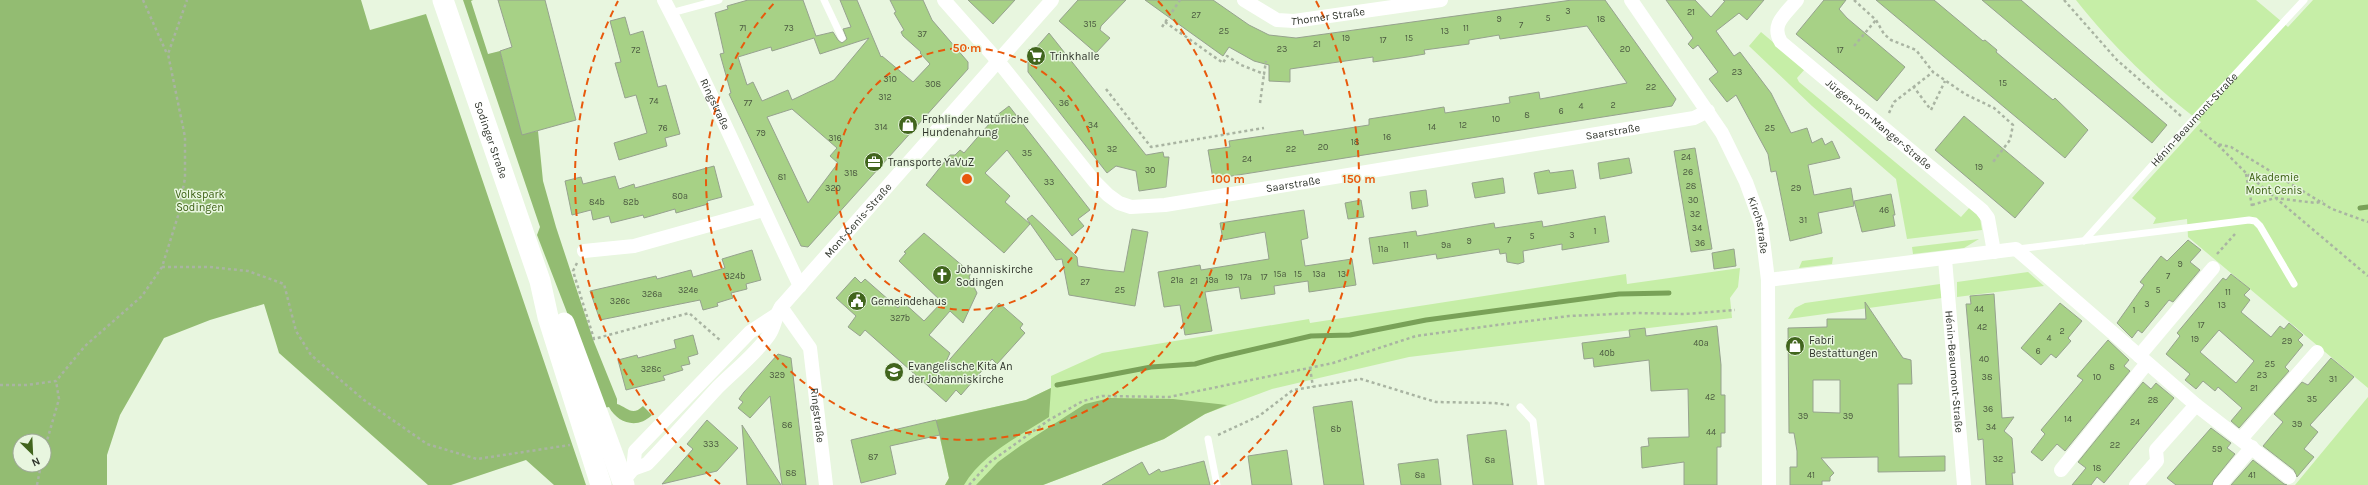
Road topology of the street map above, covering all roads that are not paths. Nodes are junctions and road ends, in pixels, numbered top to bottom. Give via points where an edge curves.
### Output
1 (443, 0) edge
2 (664, 0) edge
3 (719, 0) edge
4 (824, 0) edge
5 (944, 0) edge
6 (1052, 0) edge
7 (1244, 0) edge
8 (1441, 0) edge
9 (1631, 0) edge
10 (1797, 0) edge
11 (2304, 0) edge
12 (671, 13) junction
13 (842, 38) dead end
14 (998, 61) junction
15 (1708, 111) junction
16 (763, 210) junction
17 (2084, 240) junction
18 (2016, 250) junction
19 (584, 251) road end
20 (1994, 252) junction
21 (1945, 259) junction
22 (2213, 268) road end
23 (1768, 280) junction
24 (540, 281) junction
25 (2294, 284) dead end
26 (800, 286) junction
27 (778, 311) junction
28 (2317, 352) dead end
29 (2143, 360) junction
30 (2196, 405) junction
31 (1520, 407) road end
32 (1208, 439) road end
33 (2246, 443) junction
34 (2061, 470) dead end
35 (2289, 478) dead end
36 (625, 480) edge
37 (601, 485) edge
38 (826, 485) edge
39 (1217, 485) edge
40 (1541, 485) edge
41 (1769, 485) edge
42 (1964, 485) edge
43 (2136, 485) edge
44 (2220, 485) edge

1 - 24 main road, Sodinger Straße
2 - 12 street, Ringstraße
3 - 12 lane
4 - 13 lane
5 - 14 street, Saarstraße
6 - 14 street, Mont-Cenis-Straße
7 - 8 street, Thorner Straße via 1277,20 1294,21
9 - 15 street, Kirchstraße
10 - 20 street, Jürgen-von-Manger-Straße via 1776,25 1780,42 1982,210 1988,218
11 - 17 lane, Hénin-Beaumont-Straße
12 - 16 street, Ringstraße via 697,63
14 - 15 street, Saarstraße via 1094,181 1113,199 1131,207 1165,205 1431,162 1694,118
14 - 26 street, Mont-Cenis-Straße
15 - 23 street, Kirchstraße via 1735,158 1756,208 1765,245
16 - 19 street via 634,246
16 - 26 street, Ringstraße
17 - 18 lane
17 - 25 lane via 2255,221
18 - 20 street
18 - 29 street
20 - 21 street
21 - 23 street
21 - 42 street, Hénin-Beaumont-Straße
22 - 29 street
23 - 41 street, Kirchstraße
24 - 36 main road, Sodinger Straße via 565,325
24 - 37 main road, Sodinger Straße via 548,317
26 - 27 street, Mont-Cenis-Straße
27 - 36 street, Mont-Cenis-Straße via 771,334 743,365 719,386 647,464
27 - 38 street, Ringstraße via 810,348
28 - 33 street
29 - 30 street
29 - 34 street
30 - 33 street
30 - 43 street via 2156,450 2156,460
31 - 40 lane via 1533,421
32 - 39 lane
33 - 35 street
33 - 44 street

